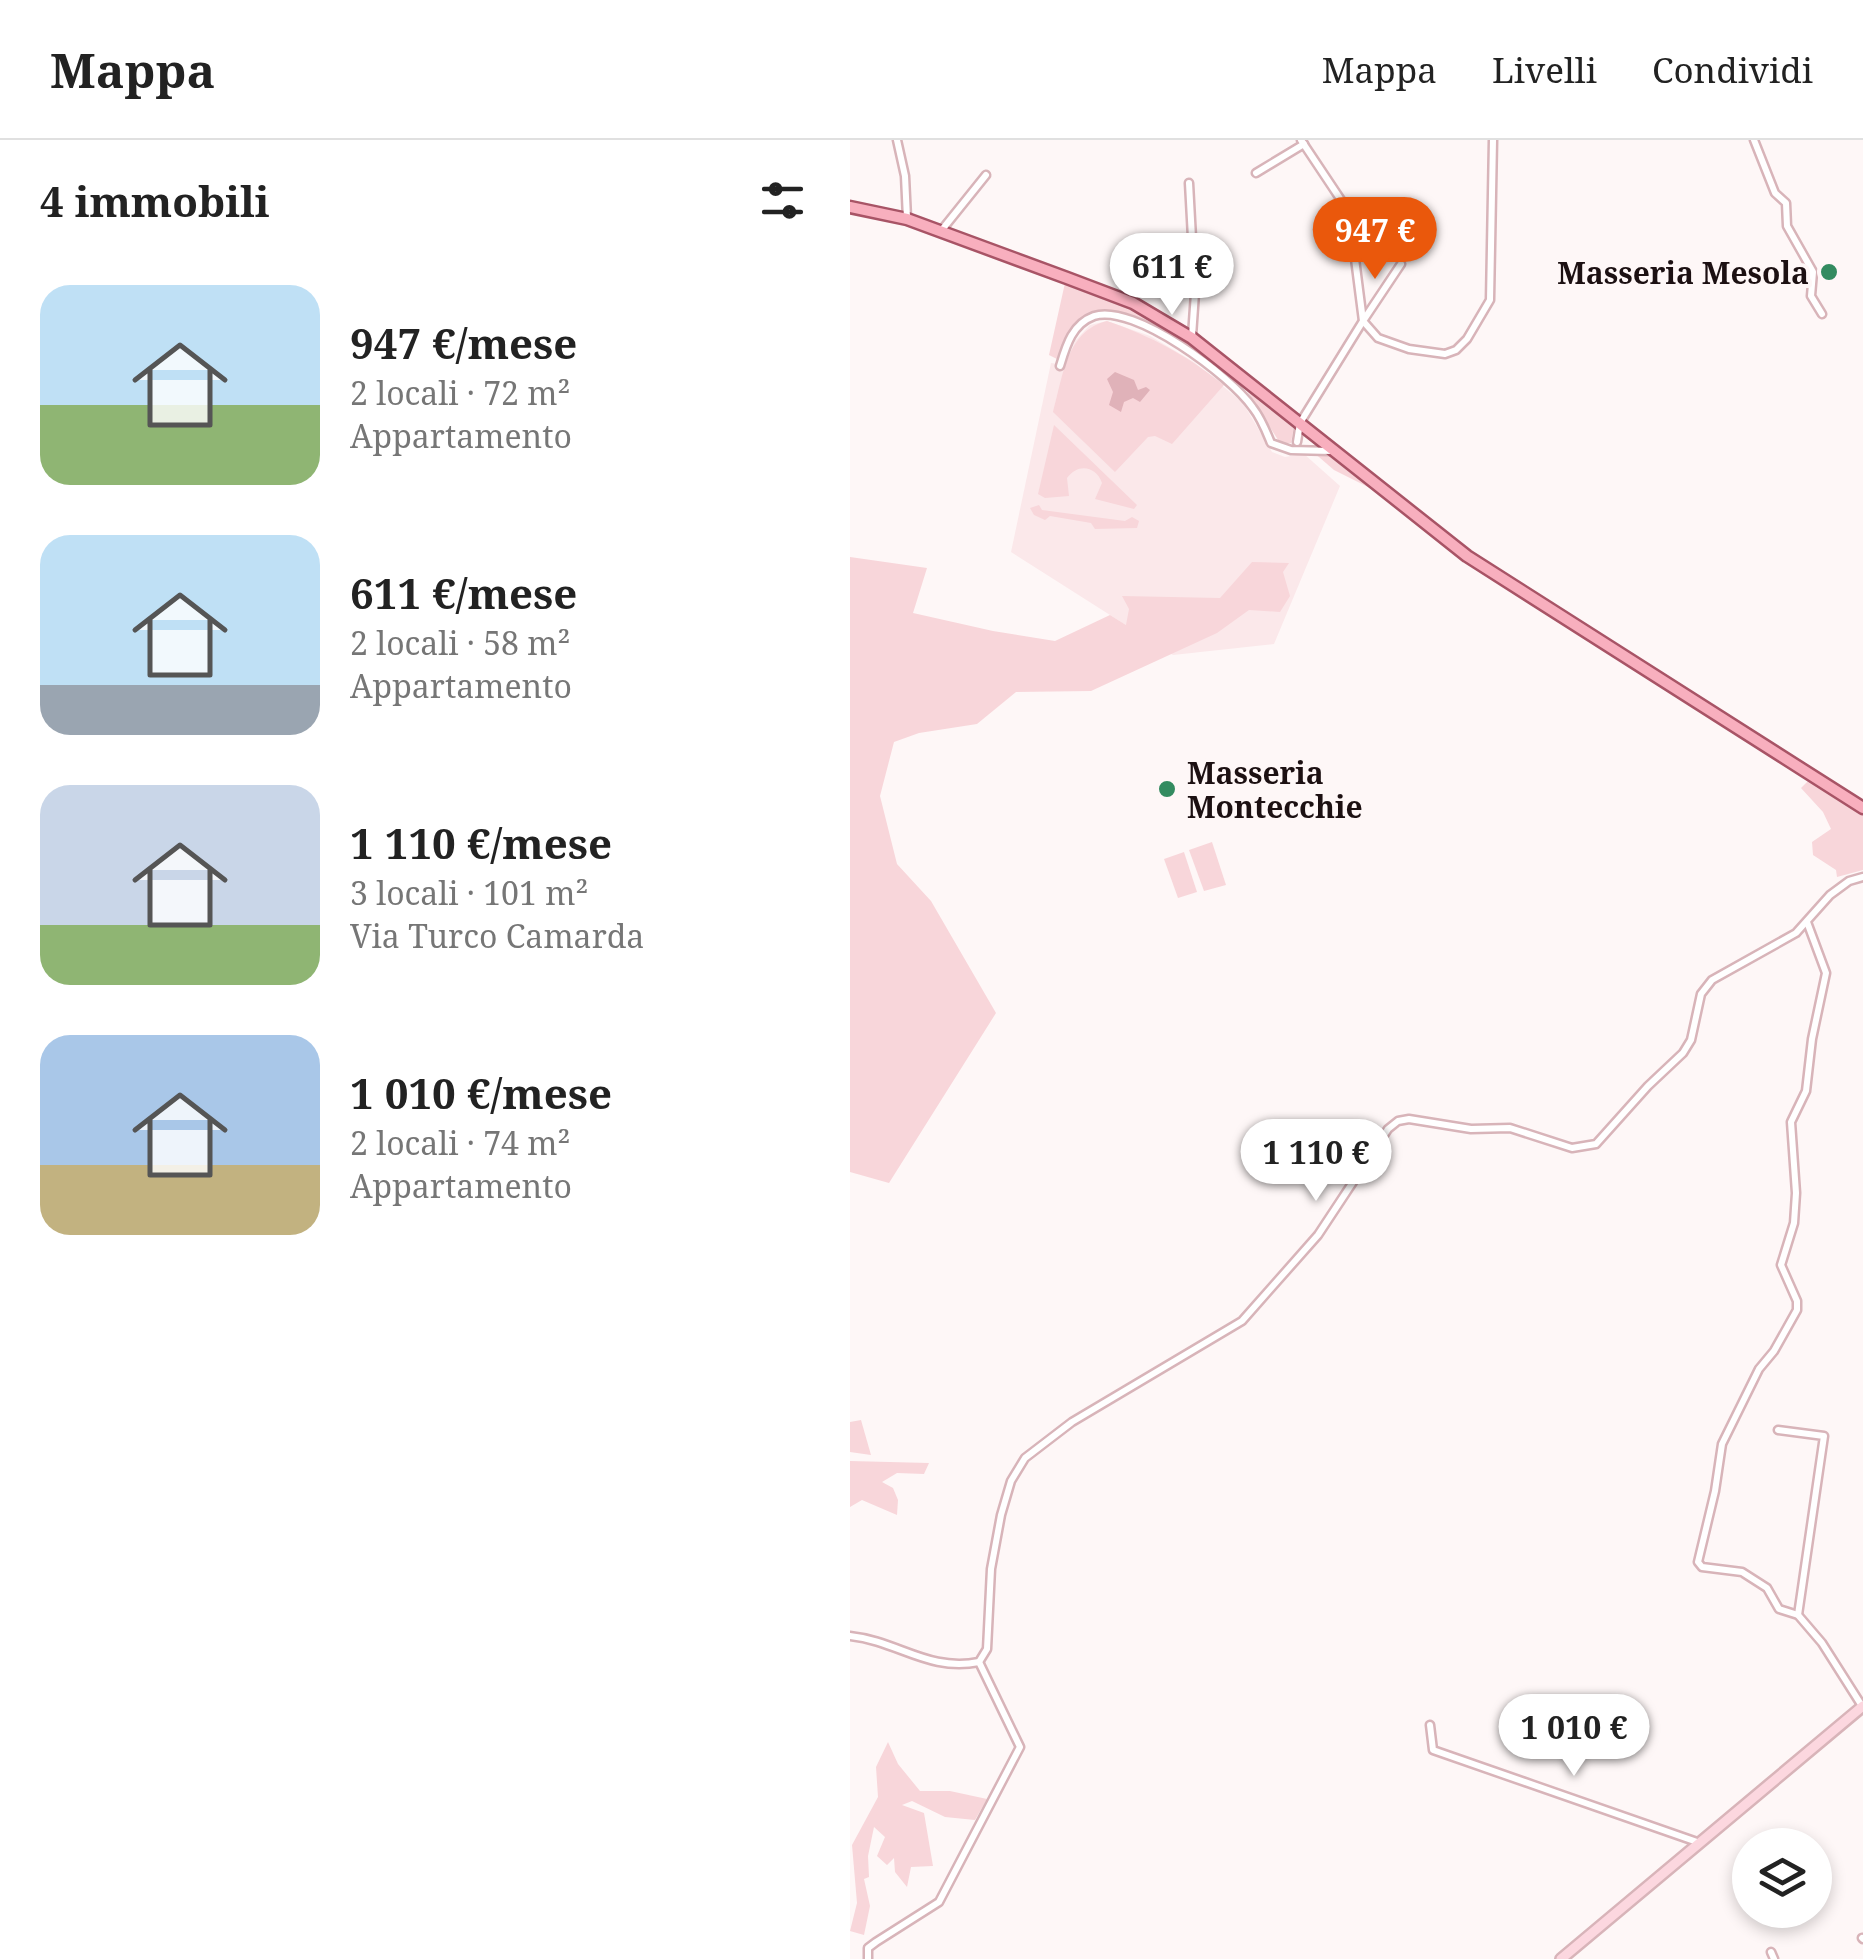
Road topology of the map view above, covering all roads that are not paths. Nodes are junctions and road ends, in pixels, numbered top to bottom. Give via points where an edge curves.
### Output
1 (897, 140) edge
2 (1492, 140) edge
3 (1754, 140) edge
4 (1302, 142) edge
5 (1256, 173) dead end
6 (986, 175) dead end
7 (1188, 183) dead end
8 (850, 207) edge
9 (908, 219) junction
10 (941, 231) junction
11 (1401, 264) dead end
12 (1822, 314) dead end
13 (1363, 321) junction
14 (1192, 338) junction
15 (1060, 366) dead end
16 (1300, 423) junction
17 (1314, 435) junction
18 (1297, 442) junction
19 (1307, 449) junction
20 (1290, 450) junction
21 (1336, 451) junction
22 (1863, 808) edge
23 (1863, 876) edge
24 (1807, 922) junction
25 (1778, 1430) dead end
26 (1798, 1615) junction
27 (850, 1636) edge
28 (979, 1662) junction
29 (1863, 1706) edge
30 (1430, 1726) dead end
31 (1701, 1844) junction
32 (868, 1959) edge
33 (1561, 1959) edge

1 - 9 street
2 - 13 street via 1490,300 1467,339 1444,354 1409,350 1378,338
3 - 12 street via 1813,272 1811,296
4 - 5 street
4 - 13 street via 1349,212
6 - 10 street
7 - 14 street
8 - 9 main road
9 - 10 main road
10 - 14 main road via 1133,303
11 - 13 street
13 - 16 street
14 - 16 main road
15 - 20 street via 1072,332 1094,316 1142,324 1221,374 1253,408 1271,443
16 - 17 main road
16 - 18 street
17 - 18 street
17 - 19 street
17 - 21 main road
18 - 20 street
19 - 20 street
19 - 21 street
21 - 22 main road via 1467,556
23 - 24 street via 1830,894
24 - 26 street via 1826,973 1806,1091 1791,1122 1794,1222 1781,1266 1798,1310 1722,1444 1698,1562 1758,1580 1779,1609
24 - 28 street via 1704,988 1684,1053 1596,1144 1572,1148 1510,1128 1409,1119 1388,1129 1318,1235 1242,1321 1072,1422 1025,1458 1001,1516 987,1649
25 - 26 street via 1824,1436
26 - 29 street
27 - 28 street via 874,1638 938,1664
28 - 32 street via 1020,1747 939,1902 868,1948
29 - 31 main road
30 - 31 street via 1434,1750
31 - 33 main road

